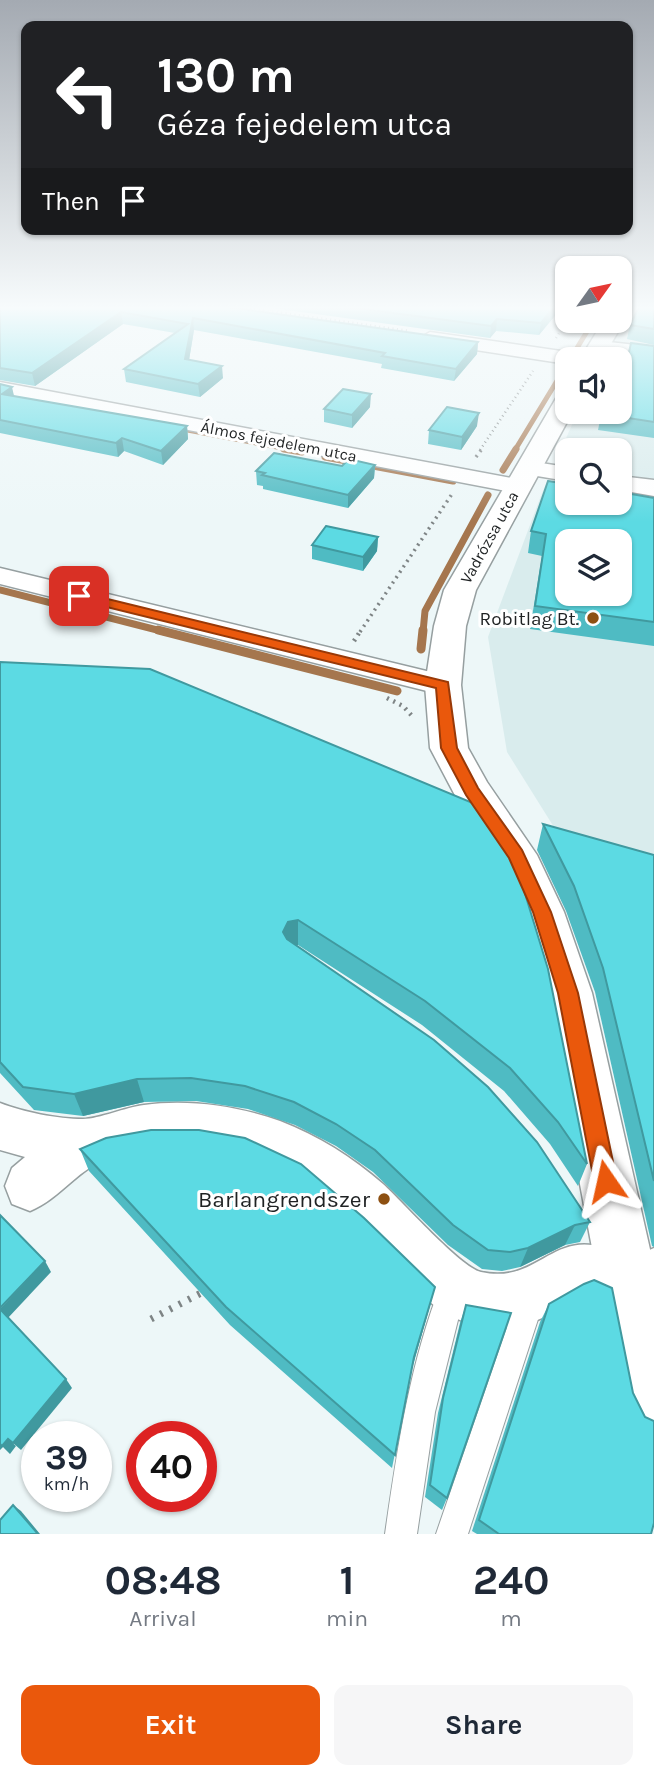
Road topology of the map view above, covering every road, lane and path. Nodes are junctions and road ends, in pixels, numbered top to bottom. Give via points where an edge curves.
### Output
1 (0, 388) edge
2 (555, 421) edge
3 (555, 475) edge
4 (522, 477) junction
5 (632, 485) edge
6 (654, 488) edge
7 (0, 576) edge
8 (443, 685) junction
9 (0, 1126) edge
10 (85, 1143) junction
11 (30, 1186) dead end
12 (594, 1238) dead end
13 (641, 1282) edge
14 (453, 1289) junction
15 (208, 1290) edge
16 (532, 1294) junction
17 (151, 1320) dead end
18 (654, 1407) edge
19 (401, 1534) edge
20 (452, 1534) edge

1 - 4 street, Álmos fejedelem utca
2 - 4 street, Vadrózsa utca
3 - 4 street, Álmos fejedelem utca
4 - 8 street, Vadrózsa utca via 460,590 450,626
5 - 6 street
7 - 8 street
8 - 13 street, Vadrózsa utca via 449,748 516,855 542,912 568,993
9 - 10 street
10 - 11 street via 64,1154
10 - 14 street via 133,1130 182,1127 259,1135 300,1153 333,1175
12 - 13 lane
13 - 16 street via 595,1270 575,1270
13 - 18 street, Vadrózsa utca
14 - 16 street via 471,1298 496,1301
14 - 19 lane via 412,1444
15 - 17 path
16 - 20 lane

